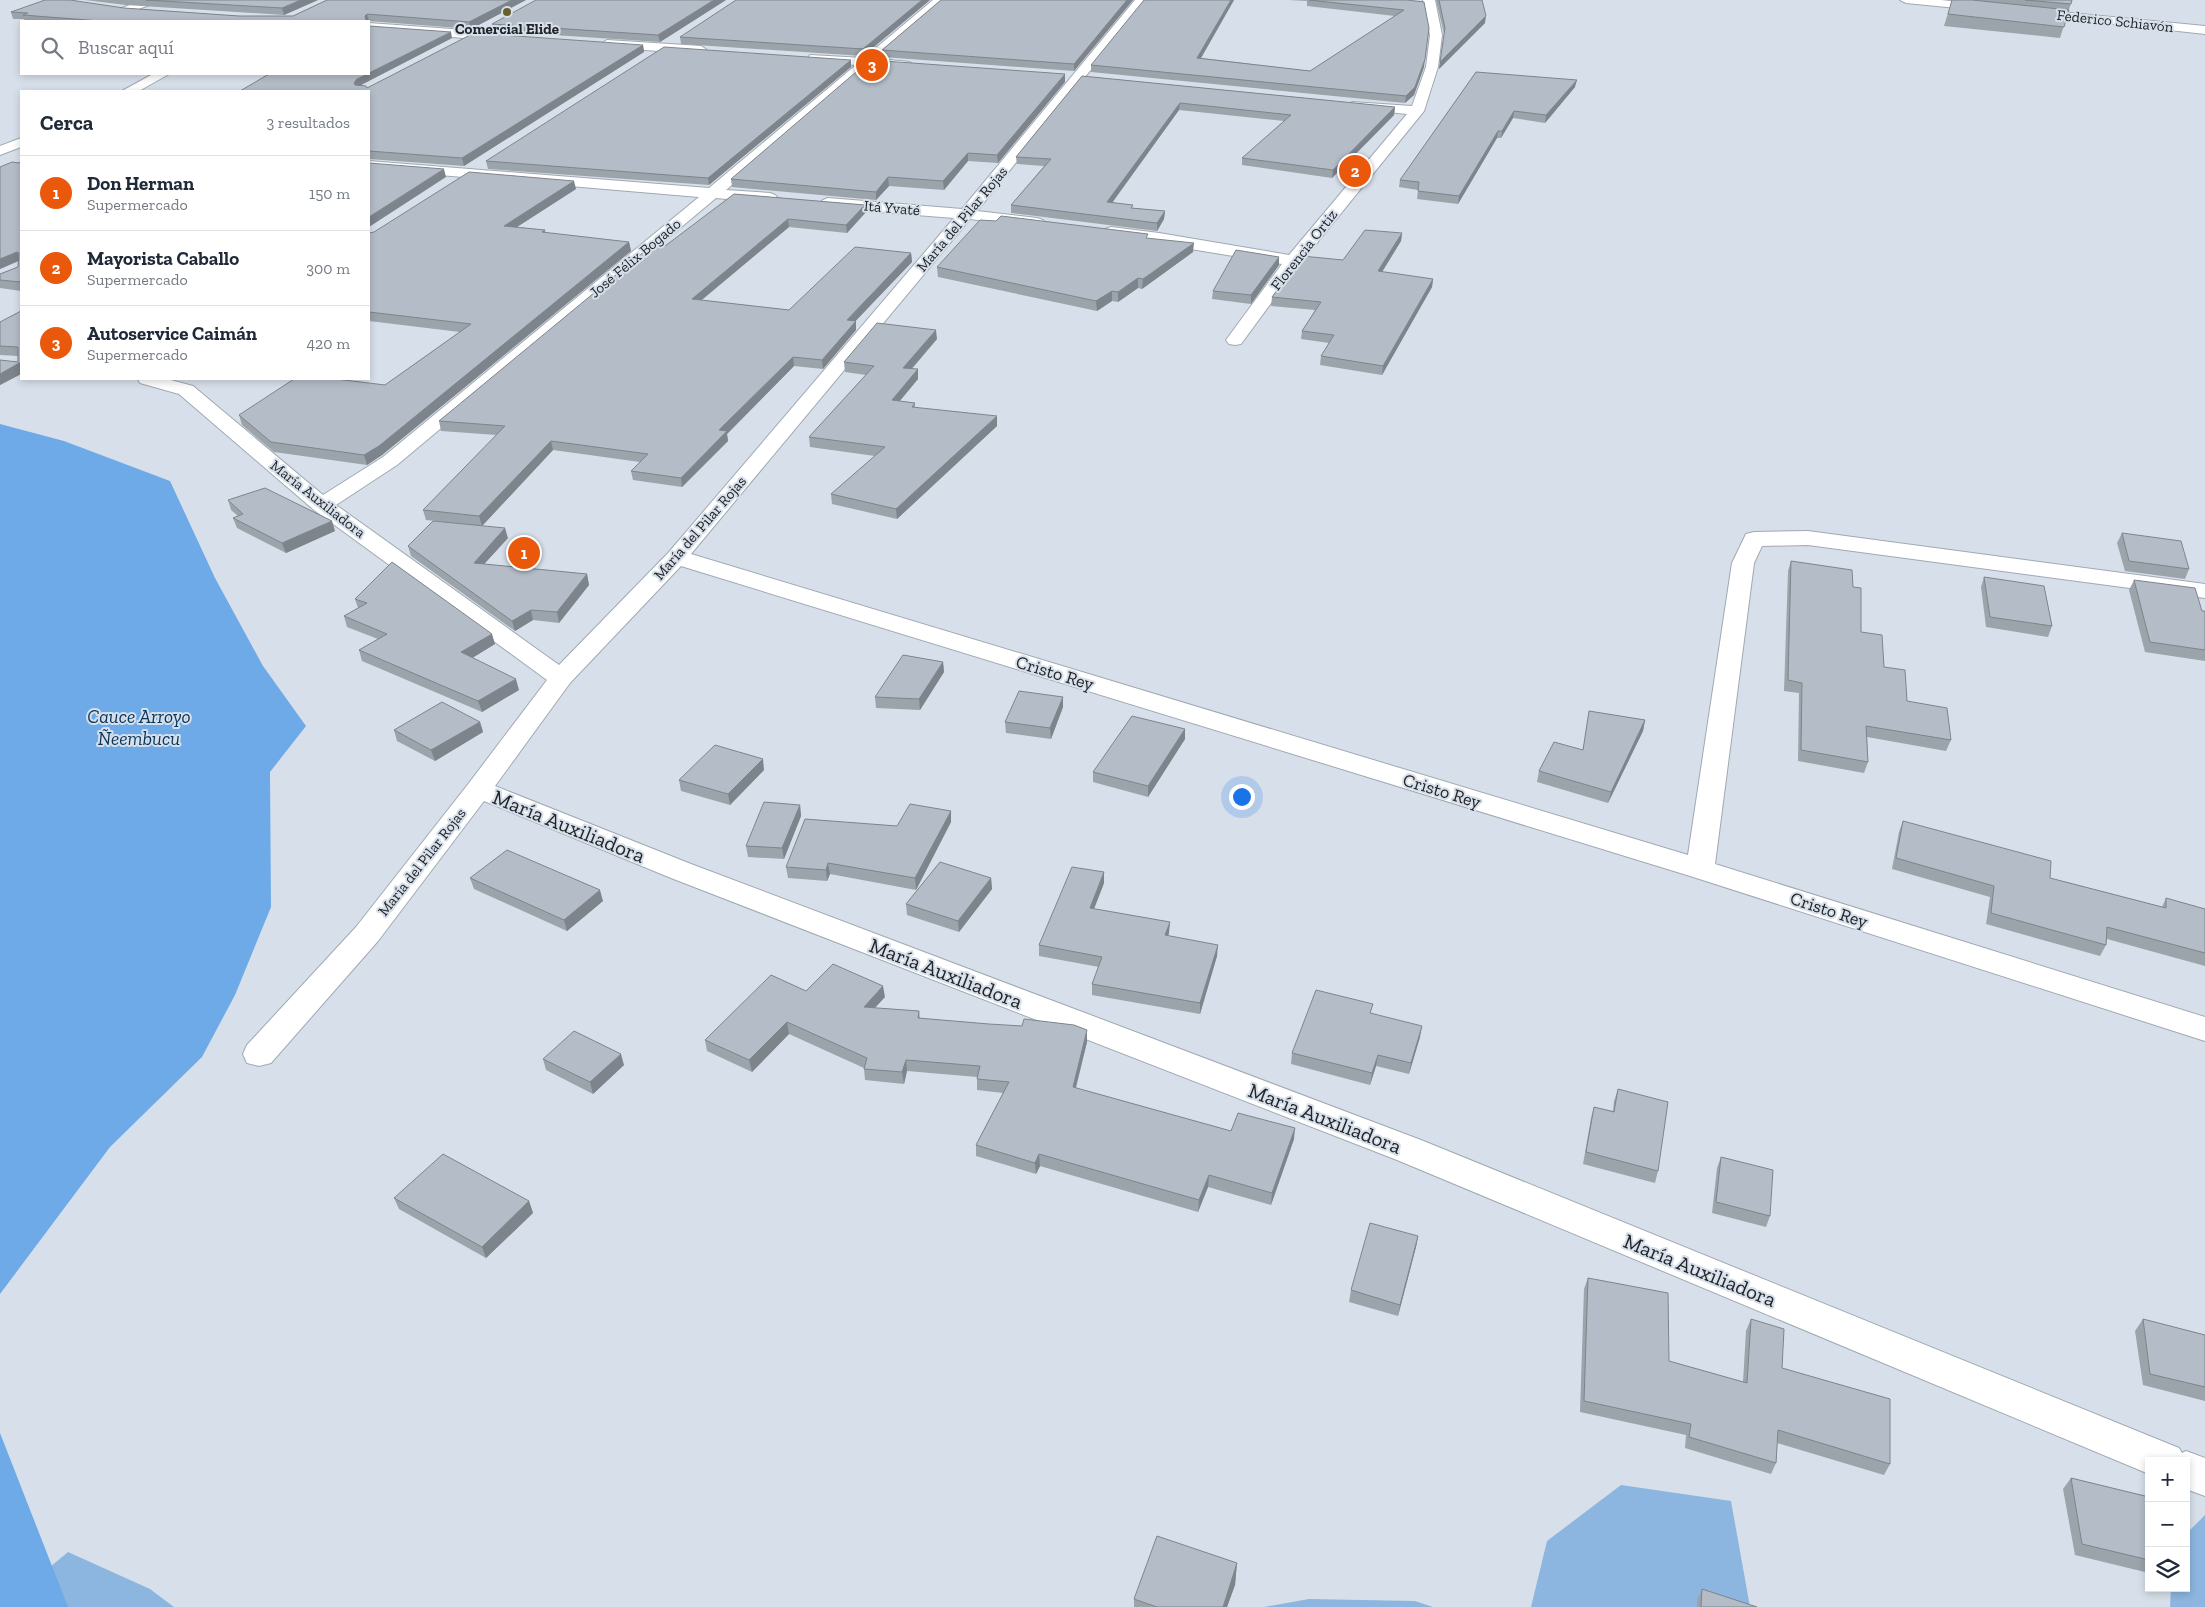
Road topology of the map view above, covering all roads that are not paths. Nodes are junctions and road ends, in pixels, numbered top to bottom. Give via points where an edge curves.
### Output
1 (940, 0) edge
2 (1140, 0) edge
3 (1906, 0) edge
4 (1426, 2) edge
5 (155, 6) edge
6 (121, 9) edge
7 (2003, 10) edge
8 (2022, 12) edge
9 (498, 22) edge
10 (370, 27) edge
11 (2205, 30) edge
12 (474, 35) junction
13 (680, 37) edge
14 (522, 38) edge
15 (598, 43) edge
16 (449, 48) edge
17 (664, 48) junction
18 (712, 51) edge
19 (800, 57) edge
20 (648, 58) edge
21 (868, 62) junction
22 (918, 65) edge
23 (161, 75) edge
24 (1072, 77) junction
25 (1096, 79) edge
26 (131, 90) edge
27 (1349, 104) edge
28 (1417, 111) junction
29 (20, 142) edge
30 (0, 151) edge
31 (484, 163) dead end
32 (370, 165) edge
33 (467, 173) junction
34 (451, 184) edge
35 (712, 194) junction
36 (790, 200) edge
37 (810, 202) edge
38 (966, 214) junction
39 (1053, 225) edge
40 (1092, 230) edge
41 (1293, 261) junction
42 (1234, 340) dead end
43 (151, 380) edge
44 (322, 505) junction
45 (677, 557) junction
46 (2205, 591) edge
47 (561, 678) junction
48 (479, 789) junction
49 (1700, 870) junction
50 (2205, 1029) edge
51 (259, 1054) dead end
52 (2155, 1457) edge
53 (2190, 1471) edge
54 (2205, 1477) edge

1 - 21 street, José Félix Bogado
2 - 24 street, María del Pilar Rojas
3 - 7 street
4 - 28 street, Florencia Ortiz via 1436,35 1432,67
5 - 6 street
8 - 11 street, Federico Schiavón
9 - 12 street
10 - 12 street
12 - 14 street
12 - 16 street
13 - 17 street
15 - 17 street
17 - 18 street
17 - 20 street
19 - 21 street
21 - 22 street
21 - 35 street, José Félix Bogado
23 - 26 street
24 - 25 street
24 - 38 street, María del Pilar Rojas
27 - 28 street
28 - 41 street, Florencia Ortiz
29 - 30 street
31 - 33 street
32 - 33 street
33 - 34 street
33 - 35 street
35 - 36 street
35 - 44 street, José Félix Bogado via 390,461
37 - 38 street, Itá Yvaté
38 - 39 street, Itá Yvaté
38 - 45 street, María del Pilar Rojas
40 - 41 street
41 - 42 street, Florencia Ortiz
43 - 44 street, María Auxiliadora via 186,390
44 - 47 street, María Auxiliadora
45 - 47 street, María del Pilar Rojas
45 - 49 street, Cristo Rey
46 - 49 street via 1808,538 1754,540 1743,564
47 - 48 street, María del Pilar Rojas
48 - 51 street, María del Pilar Rojas via 367,934
48 - 52 street, María Auxiliadora via 681,871 1410,1150
49 - 50 street, Cristo Rey
53 - 54 street

